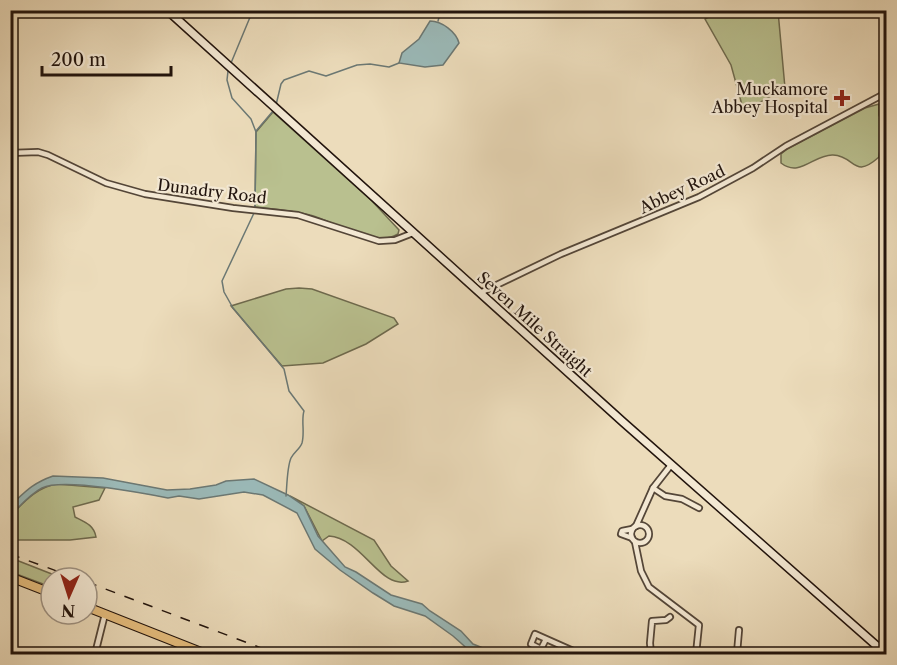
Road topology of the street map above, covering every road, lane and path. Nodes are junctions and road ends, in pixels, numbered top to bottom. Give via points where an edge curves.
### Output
1 (167, 10) edge
2 (886, 93) edge
3 (10, 153) edge
4 (412, 233) junction
5 (480, 293) junction
6 (671, 465) junction
7 (653, 488) junction
8 (699, 508) dead end
9 (644, 512) junction
10 (634, 527) junction
11 (648, 528) junction
12 (634, 540) junction
13 (646, 541) junction
14 (639, 561) junction
15 (10, 577) edge
16 (39, 588) edge
17 (99, 612) edge
18 (105, 614) junction
19 (670, 617) dead end
20 (739, 630) dead end
21 (546, 639) dead end
22 (95, 654) edge
23 (206, 654) edge
24 (580, 654) edge
25 (651, 654) edge
26 (696, 654) edge
27 (720, 654) edge
28 (886, 654) edge

1 - 4 main road, Seven Mile Straight
2 - 5 street, Abbey Road via 699,197 561,254
3 - 4 street, Dunadry Road via 48,155 106,183 145,194 298,215 379,241
4 - 5 main road, Seven Mile Straight
5 - 6 main road, Seven Mile Straight
6 - 7 street
6 - 28 main road, Seven Mile Straight
7 - 8 street
7 - 9 street
9 - 10 street
9 - 11 street
10 - 11 street
10 - 12 street
10 - 12 street via 621,534
11 - 13 street
12 - 13 street
12 - 14 street
13 - 14 street
14 - 26 street via 652,591 698,624
15 - 16 main road
17 - 18 main road
18 - 22 street
18 - 23 main road
19 - 25 street via 652,621
20 - 27 street via 737,653
21 - 24 street

